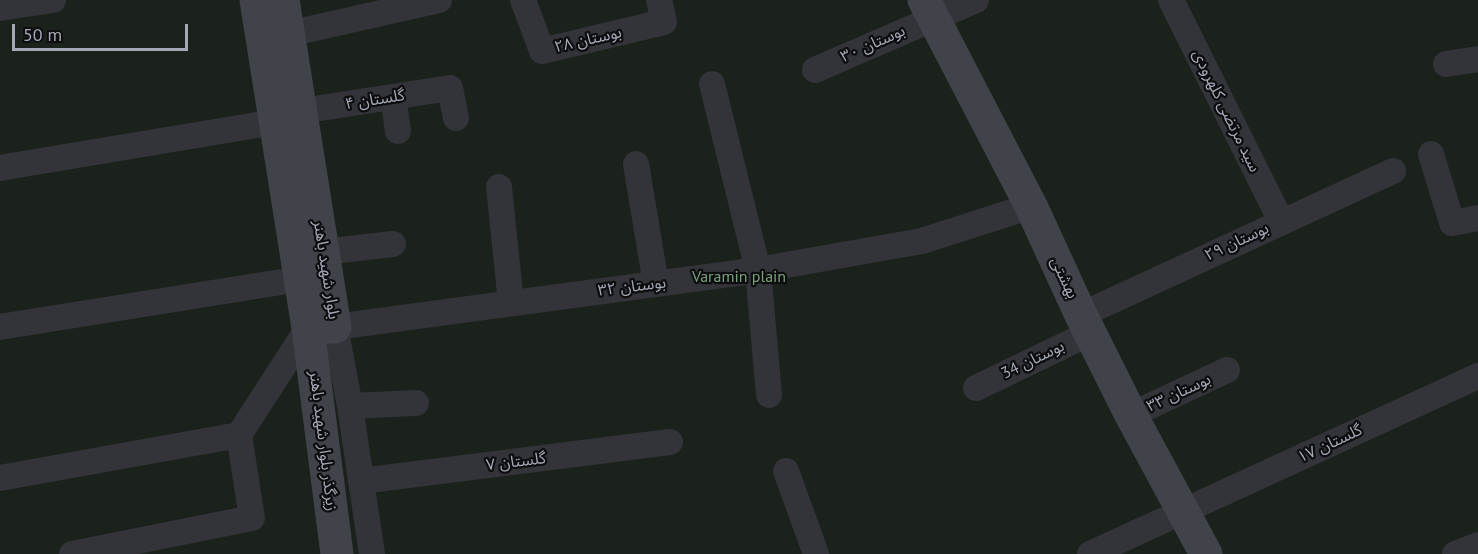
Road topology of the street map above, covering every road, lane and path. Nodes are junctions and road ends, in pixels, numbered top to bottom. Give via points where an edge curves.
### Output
1 (53, 0) edge
2 (256, 0) edge
3 (283, 0) edge
4 (439, 0) edge
5 (523, 0) edge
6 (659, 0) edge
7 (976, 0) edge
8 (1171, 0) edge
9 (0, 8) edge
10 (928, 9) edge
11 (288, 34) junction
12 (1478, 59) edge
13 (1446, 64) dead end
14 (815, 70) dead end
15 (712, 84) dead end
16 (393, 97) junction
17 (288, 117) junction
18 (456, 118) dead end
19 (398, 131) dead end
20 (1431, 154) dead end
21 (636, 164) dead end
22 (0, 168) edge
23 (1393, 171) dead end
24 (499, 187) dead end
25 (1031, 206) junction
26 (1478, 218) edge
27 (1281, 221) junction
28 (393, 244) dead end
29 (323, 252) junction
30 (758, 270) junction
31 (300, 279) junction
32 (656, 284) junction
33 (511, 303) junction
34 (1085, 324) junction
35 (0, 327) edge
36 (322, 328) junction
37 (1227, 370) dead end
38 (1478, 376) edge
39 (976, 388) dead end
40 (769, 395) dead end
41 (416, 403) dead end
42 (350, 406) junction
43 (1131, 415) junction
44 (239, 435) junction
45 (670, 442) dead end
46 (786, 471) dead end
47 (0, 478) edge
48 (361, 481) junction
49 (1182, 512) junction
50 (1478, 545) edge
51 (72, 554) edge
52 (337, 554) edge
53 (372, 554) edge
54 (816, 554) edge
55 (1090, 554) edge
56 (1206, 554) edge
57 (1455, 554) edge

1 - 9 street
2 - 17 street, بلوار شهید باهنر
3 - 11 street, بلوار شهید باهنر
4 - 11 street
5 - 6 street, بوستان ۲۸ via 542,51 664,22
7 - 10 street, بوستان ۳۰
8 - 27 street, سید مرتضی کلهرودی
10 - 14 street, بوستان ۳۰
10 - 25 street, بهشتی
11 - 17 street, بلوار شهید باهنر
12 - 13 street
15 - 30 street
16 - 17 street, گلستان ۴
16 - 18 street, گلستان ۴ via 450,88
16 - 19 street
17 - 22 street, گلستان ۴
17 - 29 street, بلوار شهید باهنر
17 - 31 street, بلوار شهید باهنر
20 - 26 street via 1452,223
21 - 32 street
23 - 27 street, بوستان ۲۹
24 - 33 street
25 - 30 street, بوستان ۳۲ via 922,242
25 - 34 street, بهشتی
27 - 34 street, بوستان ۲۹
28 - 29 street
29 - 36 street, بلوار شهید باهنر
30 - 32 street, بوستان ۳۲
30 - 40 street
31 - 35 street
31 - 36 street, بلوار شهید باهنر
32 - 33 street, بوستان ۳۲
33 - 36 street, بوستان ۳۲
34 - 39 street, بوستان 34
34 - 43 street, بهشتی
36 - 42 street
36 - 44 street
36 - 52 street, زیرگذر بلوار شهید باهنر
37 - 43 street, بوستان ۳۳
38 - 49 street, گلستان ۱۷
41 - 42 street
42 - 48 street
43 - 49 street, بهشتی
44 - 47 street
44 - 51 street via 252,518
45 - 48 street, گلستان ۷
46 - 54 street
48 - 53 street
49 - 55 street, گلستان ۱۷
49 - 56 street, بهشتی
50 - 57 street

